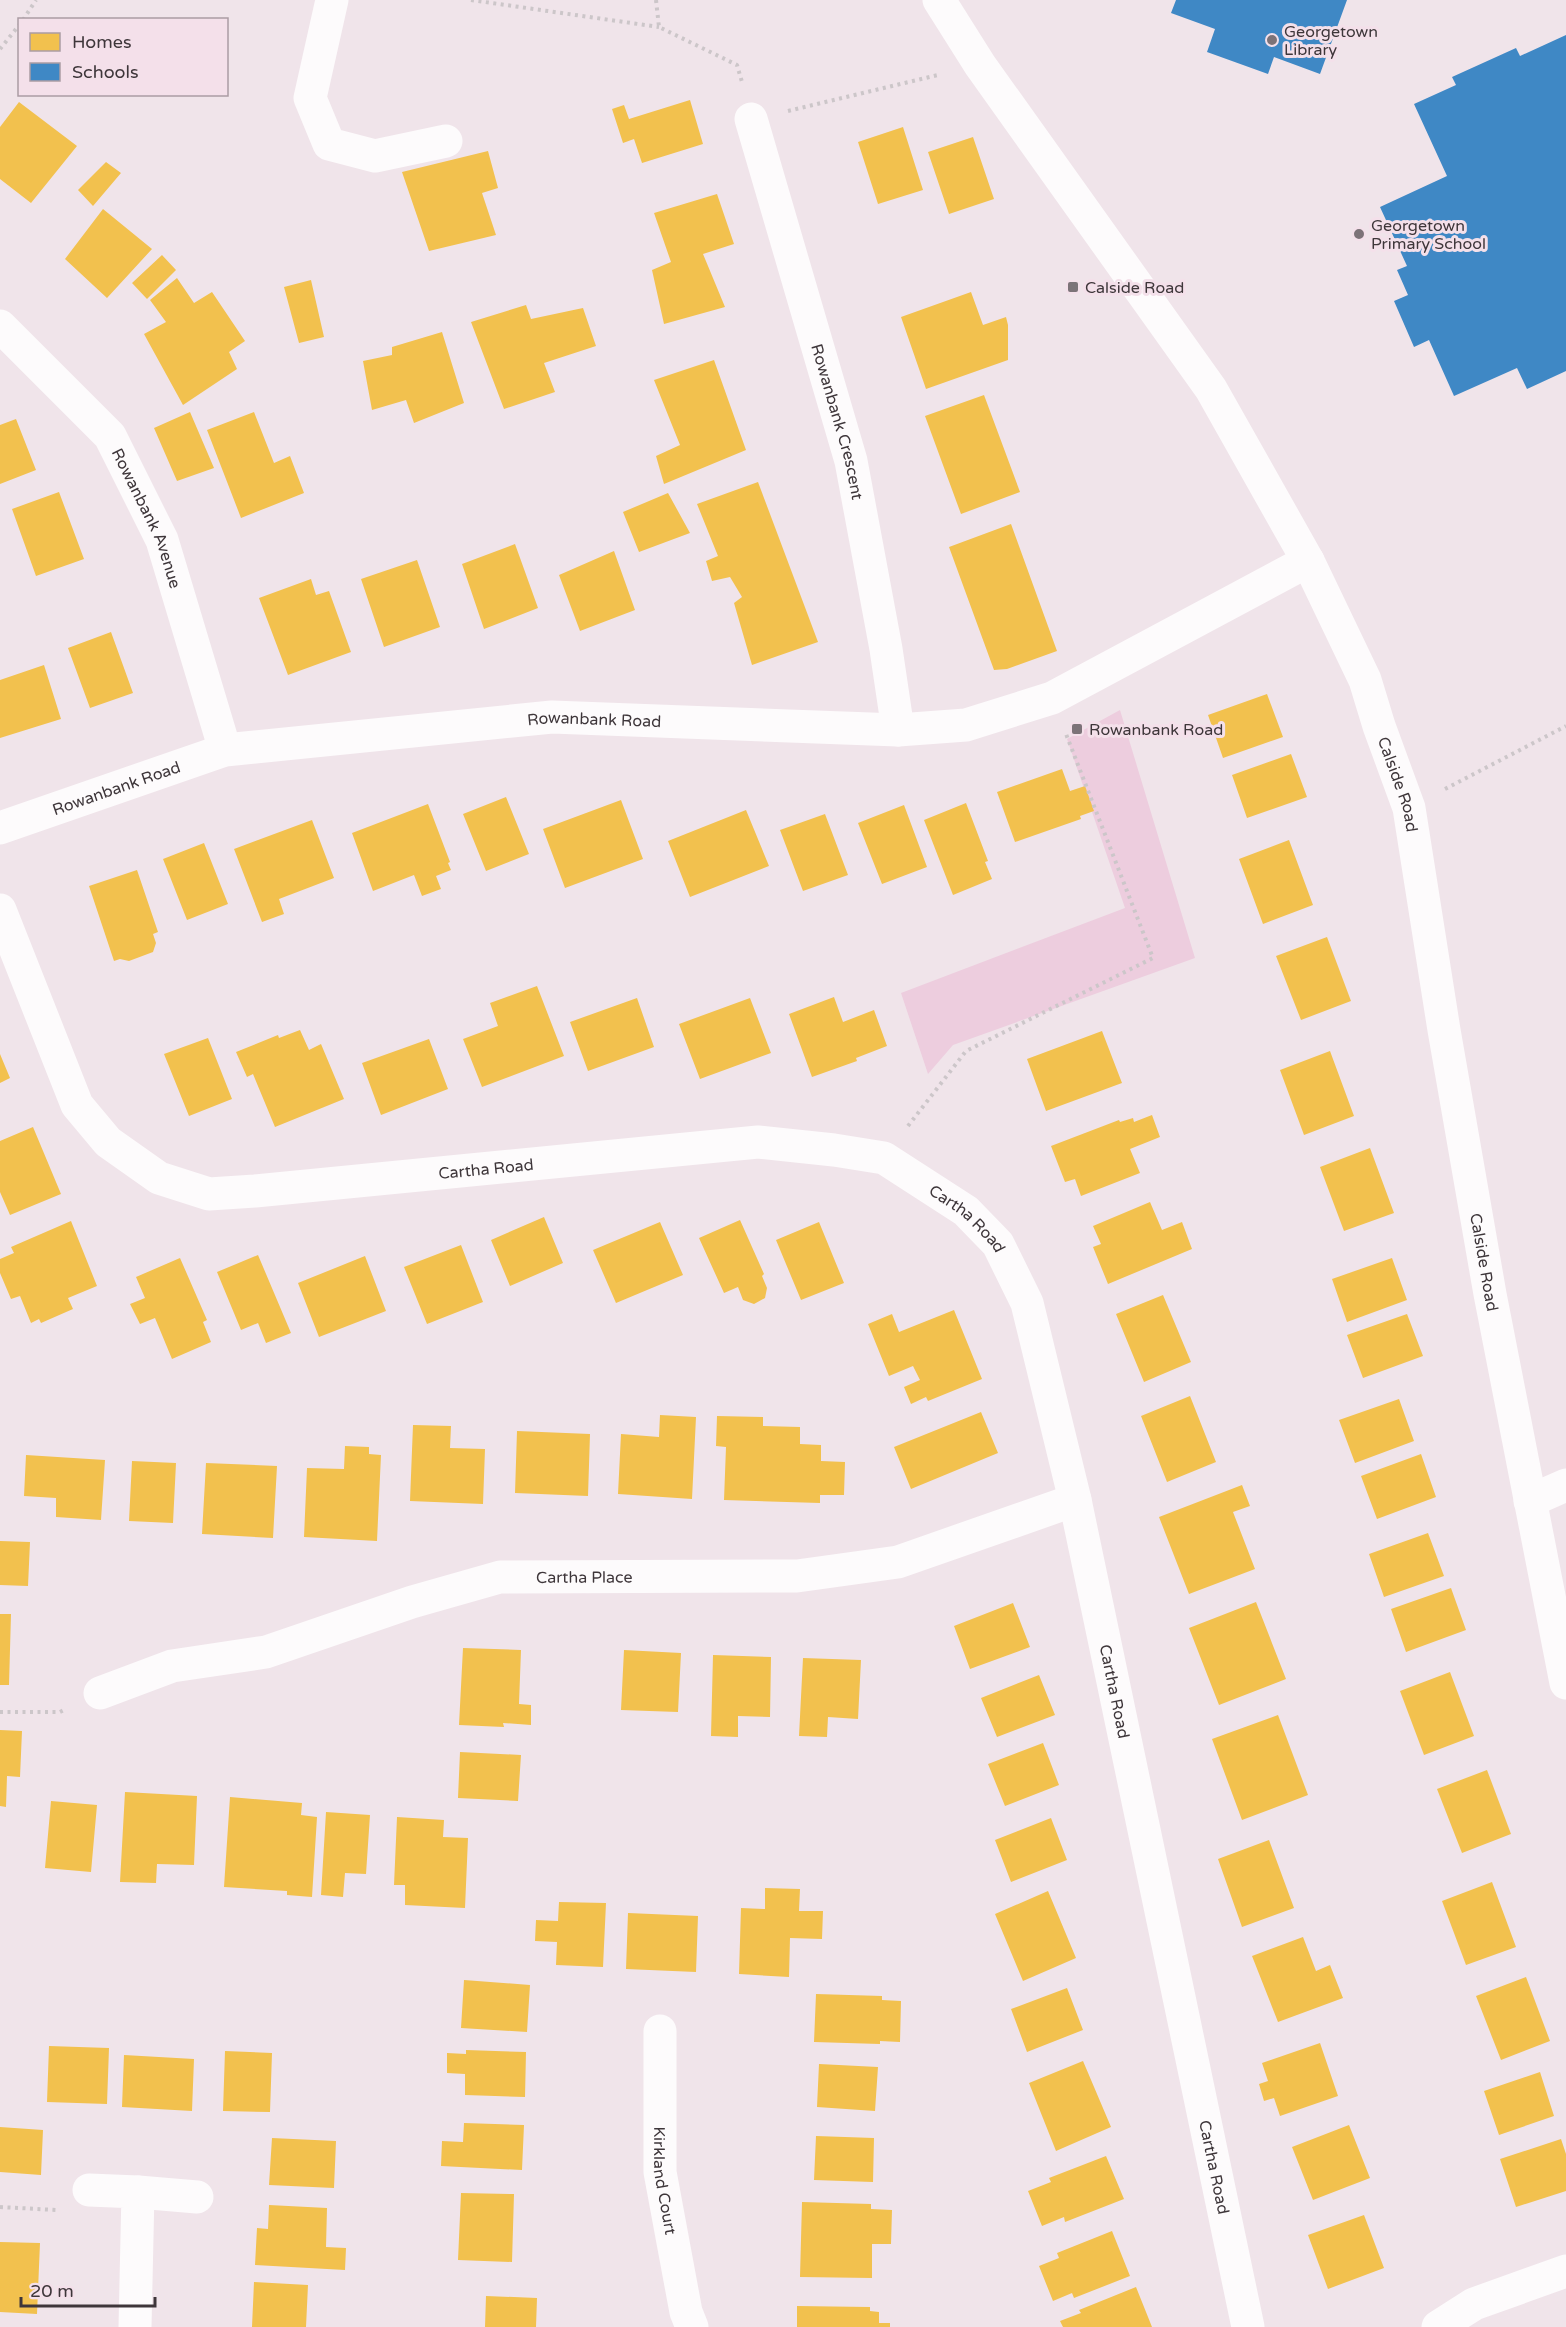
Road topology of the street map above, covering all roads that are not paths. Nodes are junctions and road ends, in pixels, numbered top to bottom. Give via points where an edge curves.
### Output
1 (332, 0) edge
2 (939, 0) edge
3 (751, 120) road end
4 (446, 141) dead end
5 (0, 326) edge
6 (1308, 561) junction
7 (898, 730) junction
8 (225, 750) junction
9 (0, 828) edge
10 (0, 910) edge
11 (1566, 1485) edge
12 (1075, 1500) junction
13 (1530, 1501) junction
14 (1566, 1683) edge
15 (100, 1693) road end
16 (660, 2031) dead end
17 (89, 2190) road end
18 (138, 2192) junction
19 (197, 2197) dead end
20 (1566, 2271) edge
21 (135, 2327) edge
22 (692, 2327) edge
23 (1248, 2327) edge
24 (1438, 2327) edge

1 - 4 street via 310,98 329,144 375,156
2 - 6 street, Calside Road via 980,65 1211,389
3 - 7 street, Rowanbank Crescent via 851,461
5 - 8 street, Rowanbank Avenue via 110,436 162,540
6 - 7 street, Rowanbank Road via 1052,698 966,725
6 - 13 street, Calside Road via 1365,680 1409,808 1470,1179
7 - 8 street, Rowanbank Road via 552,717
8 - 9 street, Rowanbank Road
10 - 12 street, Cartha Road via 77,1105 108,1142 159,1178 209,1194 758,1142 884,1158 966,1211 998,1244 1027,1303
11 - 13 street
12 - 15 street, Cartha Place via 898,1562 797,1575 500,1577 412,1602 266,1653 172,1666
12 - 23 street, Cartha Road
13 - 14 street, Calside Road
16 - 22 street, Kirkland Court via 660,2172
17 - 18 street
18 - 19 street
18 - 21 street
20 - 24 street via 1474,2304

